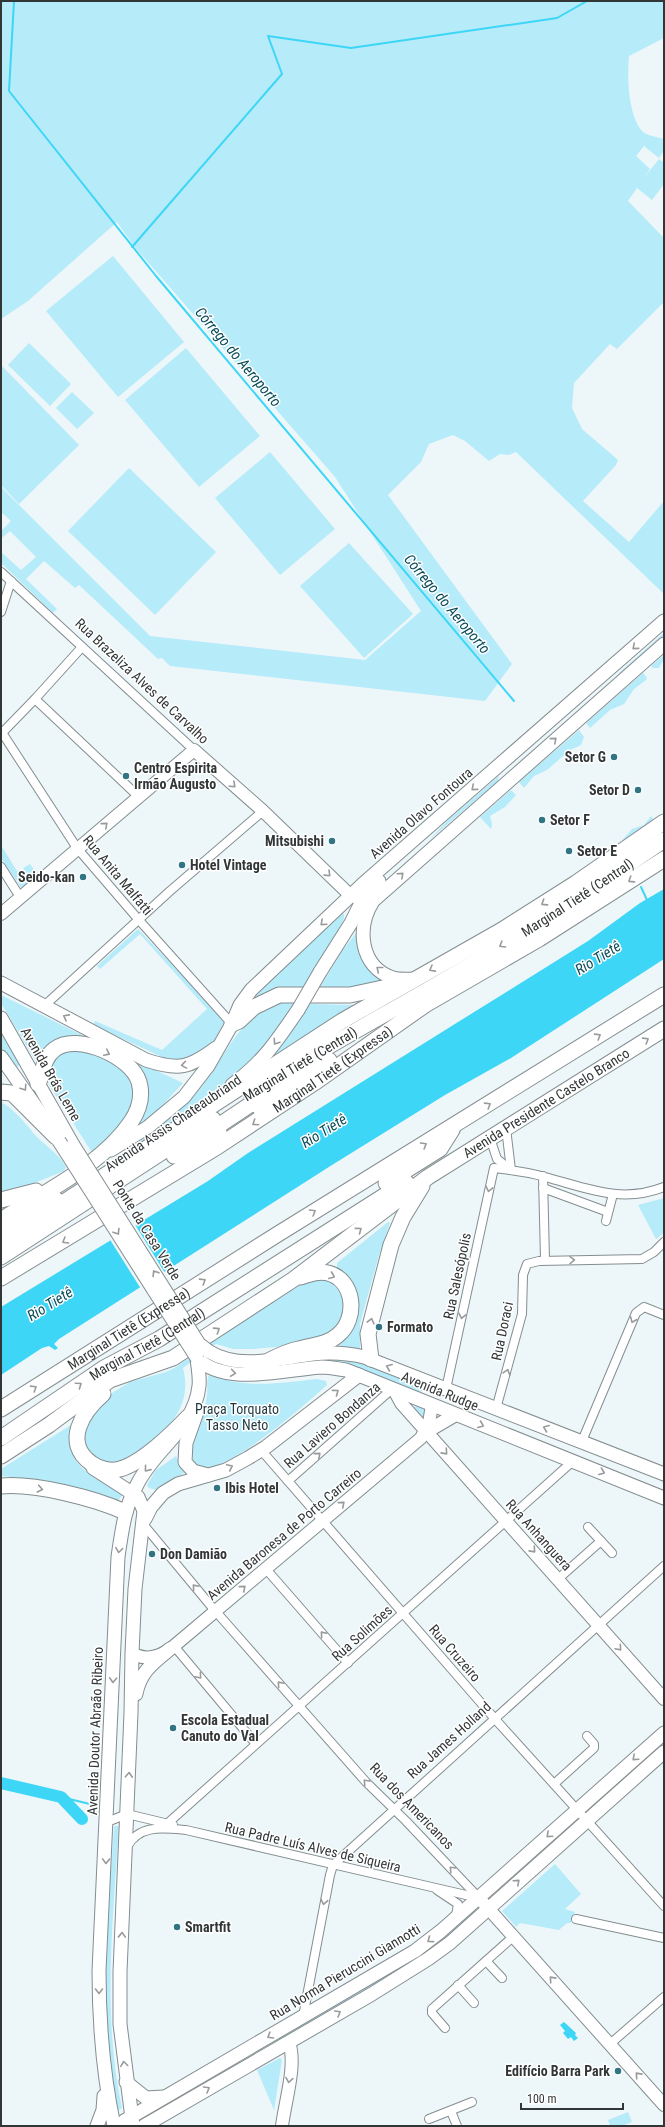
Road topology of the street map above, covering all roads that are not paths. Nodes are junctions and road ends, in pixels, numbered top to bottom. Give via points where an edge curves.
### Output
1 (1, 572) edge
2 (11, 581) junction
3 (1, 612) edge
4 (664, 621) edge
5 (664, 644) edge
6 (82, 647) junction
7 (595, 682) junction
8 (582, 694) junction
9 (607, 695) junction
10 (35, 700) junction
11 (1, 733) edge
12 (194, 750) junction
13 (532, 760) junction
14 (493, 772) junction
15 (504, 784) junction
16 (138, 796) junction
17 (263, 811) junction
18 (664, 822) edge
19 (664, 840) edge
20 (77, 848) junction
21 (664, 859) edge
22 (1, 867) edge
23 (20, 898) junction
24 (362, 899) junction
25 (1, 914) edge
26 (138, 919) junction
27 (363, 929) junction
28 (341, 940) junction
29 (413, 980) junction
30 (1, 983) edge
31 (436, 985) junction
32 (664, 995) edge
33 (425, 1005) junction
34 (44, 1006) junction
35 (1, 1018) edge
36 (232, 1024) junction
37 (664, 1029) edge
38 (218, 1047) junction
39 (318, 1052) junction
40 (1, 1056) edge
41 (38, 1084) junction
42 (246, 1085) junction
43 (1, 1092) edge
44 (455, 1126) junction
45 (506, 1128) junction
46 (490, 1138) junction
47 (57, 1139) junction
48 (73, 1145) joint
49 (174, 1156) junction
50 (460, 1156) junction
51 (98, 1158) junction
52 (497, 1159) junction
53 (494, 1168) junction
54 (511, 1170) junction
55 (543, 1176) junction
56 (428, 1177) junction
57 (67, 1178) junction
58 (664, 1187) edge
59 (543, 1188) junction
60 (613, 1194) junction
61 (1, 1200) edge
62 (1, 1220) edge
63 (1, 1231) edge
64 (664, 1242) edge
65 (1, 1243) edge
66 (1, 1257) edge
67 (545, 1260) junction
68 (1, 1267) edge
69 (1, 1278) edge
70 (294, 1279) junction
71 (251, 1282) junction
72 (664, 1314) edge
73 (208, 1351) joint
74 (197, 1358) junction
75 (371, 1359) junction
76 (270, 1360) junction
77 (138, 1370) junction
78 (359, 1375) junction
79 (426, 1381) junction
80 (199, 1386) junction
81 (446, 1389) junction
82 (393, 1390) junction
83 (432, 1405) junction
84 (1, 1409) edge
85 (496, 1409) junction
86 (455, 1415) junction
87 (188, 1417) junction
88 (426, 1432) junction
89 (1, 1438) edge
90 (582, 1441) junction
91 (261, 1450) junction
92 (1, 1456) edge
93 (84, 1458) junction
94 (573, 1461) junction
95 (664, 1474) edge
96 (209, 1475) junction
97 (288, 1480) junction
98 (1, 1486) edge
99 (133, 1493) junction
100 (664, 1498) edge
101 (125, 1512) junction
102 (323, 1520) junction
103 (506, 1521) junction
104 (143, 1524) junction
105 (588, 1527) dead end
106 (601, 1540) junction
107 (612, 1553) dead end
108 (664, 1566) edge
109 (266, 1569) junction
110 (558, 1579) junction
111 (116, 1611) junction
112 (216, 1611) junction
113 (404, 1614) junction
114 (599, 1625) junction
115 (172, 1648) junction
116 (132, 1653) junction
117 (348, 1663) junction
118 (664, 1699) edge
119 (299, 1706) junction
120 (131, 1713) junction
121 (495, 1719) junction
122 (664, 1733) edge
123 (587, 1736) dead end
124 (256, 1744) junction
125 (664, 1752) edge
126 (554, 1784) junction
127 (394, 1809) junction
128 (578, 1809) junction
129 (127, 1814) junction
130 (588, 1820) junction
131 (107, 1822) junction
132 (168, 1823) junction
133 (186, 1830) junction
134 (125, 1852) junction
135 (333, 1865) junction
136 (434, 1888) junction
137 (479, 1898) junction
138 (664, 1906) edge
139 (488, 1908) junction
140 (576, 1918) dead end
141 (452, 1921) junction
142 (514, 1936) junction
143 (664, 1938) edge
144 (486, 1961) junction
145 (502, 1978) dead end
146 (458, 1986) junction
147 (664, 1997) edge
148 (474, 2003) dead end
149 (303, 2017) junction
150 (445, 2028) dead end
151 (289, 2042) junction
152 (610, 2044) junction
153 (105, 2075) junction
154 (126, 2082) junction
155 (166, 2097) junction
156 (472, 2102) dead end
157 (664, 2105) edge
158 (173, 2109) junction
159 (450, 2111) junction
160 (429, 2119) dead end
161 (131, 2122) edge
162 (97, 2126) edge
163 (115, 2126) edge
164 (144, 2126) edge
165 (163, 2126) edge
166 (282, 2126) edge
167 (457, 2126) edge

1 - 2 street, Rua Brazeliza Alves de Carvalho
2 - 3 street
2 - 6 street, Rua Brazeliza Alves de Carvalho
4 -> 7 main road, Avenida Olavo Fontoura
5 - 9 main road
6 - 10 street
6 - 12 street, Rua Brazeliza Alves de Carvalho
7 - 8 main road, Avenida Olavo Fontoura
7 - 9 main road
8 - 13 main road via 567,712 517,758 519,762
8 - 14 main road, Avenida Olavo Fontoura
13 -> 9 main road
10 - 11 street
10 - 16 street
11 - 20 street, Rua Anita Malfatti
12 - 16 main road
12 -> 17 main road, Rua Brazeliza Alves de Carvalho
13 - 15 main road
14 - 15 main road via 499,771 504,774
14 -> 24 main road, Avenida Olavo Fontoura via 426,830 418,842
24 -> 15 main road
20 -> 16 main road
17 -> 24 main road, Rua Brazeliza Alves de Carvalho
17 - 26 street
18 -> 29 highway, Avenida Assis Chateaubriand via 502,930
19 -> 31 highway, Marginal Tietê (Central) via 572,902
20 - 23 main road
20 - 26 street, Rua Anita Malfatti
21 -> 33 highway, Marginal Tietê (Expressa) via 533,943
22 - 23 street
23 - 25 main road
24 - 27 main road via 366,916
24 - 28 main road, Avenida Assis Chateaubriand
24 -> 36 main road via 251,990 240,1005
26 - 34 street
26 - 36 street, Rua Anita Malfatti
27 - 28 main road via 358,925
29 -> 27 main road via 394,978 375,967 365,951
28 -> 63 main road, Avenida Assis Chateaubriand, bridge via 298,1010 259,1064 162,1134
29 - 36 highway via 380,990 350,995 279,995 254,1007 240,1021
29 - 42 highway, Avenida Assis Chateaubriand via 342,1021
30 - 34 main road
31 - 39 highway, Marginal Tietê (Central)
31 - 42 highway via 421,986 354,1022 269,1075
44 -> 32 highway, Marginal Tietê (Expressa)
33 - 49 highway via 378,1029 185,1154
33 -> 69 highway, Marginal Tietê (Expressa) via 251,1126
38 -> 34 main road via 186,1066 160,1064 146,1060
35 - 41 main road, Avenida Brás Leme
36 - 38 main road
45 -> 37 highway, Avenida Presidente Castelo Branco
38 - 51 main road via 200,1078 176,1104 148,1127
39 - 49 highway via 304,1068
39 - 66 highway, Marginal Tietê (Central)
40 -> 47 main road, Avenida Brás Leme
41 - 48 main road, Avenida Brás Leme
41 -> 51 highway via 42,1065 47,1056 55,1049 70,1043 94,1047 123,1061 133,1070 139,1080 141,1091 136,1113 117,1139
42 - 65 highway
43 - 47 highway via 15,1096
44 - 71 highway via 440,1149 266,1263
84 -> 44 highway, Marginal Tietê (Expressa)
45 - 46 highway, Avenida Presidente Castelo Branco
45 - 54 street
46 - 50 highway, Avenida Presidente Castelo Branco
46 - 52 street
47 -> 74 main road, Ponte da Casa Verde, bridge
73 -> 48 main road, Ponte da Casa Verde, bridge via 199,1344
49 - 68 highway
50 - 56 highway, Avenida Presidente Castelo Branco
50 - 71 highway, Marginal Tietê (Central) via 444,1158
51 - 57 highway
52 - 53 street, Rua Salesópolis
52 - 54 street
53 - 54 street
53 -> 81 street, Rua Salesópolis
54 - 55 street
55 - 59 street
55 - 60 street
70 -> 56 highway, Avenida Presidente Castelo Branco
75 -> 56 highway via 368,1334 391,1245 403,1217
57 - 61 highway via 21,1196
57 - 62 highway
58 - 60 street via 649,1193
59 - 60 street via 607,1217
59 - 67 street
67 -> 64 street via 642,1259
85 -> 67 street, Rua Doraci via 522,1314 524,1270 527,1264 533,1261
70 -> 76 highway via 314,1272 337,1278 349,1291 349,1319 340,1334 326,1343 290,1351
77 -> 70 highway via 173,1358
89 -> 71 highway, Marginal Tietê (Central) via 104,1368 160,1339
72 -> 90 street via 644,1307 636,1313
73 - 76 main road, Avenida Rudge via 234,1361
74 -> 78 main road, Avenida Rudge via 207,1366 233,1373 279,1372 323,1367 346,1370
74 - 80 main road, Avenida Doutor Abraão Ribeiro
75 - 76 main road, Avenida Rudge via 338,1352
79 -> 75 main road, Avenida Rudge
77 - 92 highway via 110,1380 49,1425
77 - 93 highway via 108,1389 87,1411 76,1438
78 - 82 main road, Avenida Rudge
91 -> 78 main road
79 - 81 main road, Avenida Rudge
79 - 83 main road
80 - 87 main road, Avenida Doutor Abraão Ribeiro
80 - 96 main road via 197,1412 186,1443 185,1462 193,1471
81 - 85 main road, Avenida Rudge
82 - 83 main road, Avenida Rudge
82 - 88 main road, Rua Anhanguera via 397,1399
97 -> 82 street, Rua Laviero Bondanza
83 - 86 main road, Avenida Rudge
83 - 88 main road
90 -> 85 main road, Avenida Rudge
86 - 88 main road
86 -> 94 main road, Avenida Rudge
87 - 93 highway via 168,1438 123,1468 106,1470 94,1466
87 -> 99 main road, Avenida Doutor Abraão Ribeiro via 174,1439 144,1472
102 -> 88 main road, Avenida Baronesa de Porto Carreiro
88 -> 103 main road, Rua Anhanguera
90 - 95 main road, Avenida Rudge
96 -> 91 main road via 226,1470
91 - 97 street, Rua Cruzeiro
93 - 99 main road via 95,1470
94 -> 100 main road, Avenida Rudge
94 - 103 street, Rua Solimões
96 - 104 main road via 178,1484 163,1493 151,1507
97 - 102 street, Rua Cruzeiro
98 -> 101 highway via 23,1486 81,1497
99 - 101 main road, Avenida Doutor Abraão Ribeiro
99 - 104 main road via 143,1505
101 -> 111 main road, Avenida Doutor Abraão Ribeiro via 118,1557
102 - 109 main road, Avenida Baronesa de Porto Carreiro
102 - 113 street, Rua Cruzeiro
103 -> 110 main road, Rua Anhanguera
103 - 113 street, Rua Solimões
112 -> 104 street, Rua dos Americanos
104 - 116 main road via 135,1589
105 - 106 street
106 - 107 street
106 - 110 street
108 - 114 street, Rua James Holland
112 -> 109 main road, Avenida Baronesa de Porto Carreiro
117 -> 109 street
110 - 114 main road, Rua Anhanguera
111 - 116 main road via 120,1620 120,1643
111 -> 131 main road, Avenida Doutor Abraão Ribeiro
112 - 115 main road, Avenida Baronesa de Porto Carreiro
119 -> 112 street, Rua dos Americanos
113 - 117 street, Rua Solimões
113 - 121 street, Rua Cruzeiro
114 -> 118 main road, Rua Anhanguera
114 - 121 street, Rua James Holland
115 - 116 main road, Avenida Baronesa de Porto Carreiro via 150,1658
115 - 120 main road via 144,1671
115 -> 124 street
116 - 120 main road
117 - 119 street, Rua Solimões
119 - 124 street, Rua Solimões
127 -> 119 street, Rua dos Americanos via 366,1782
129 -> 120 main road
121 - 126 street, Rua Cruzeiro
121 - 127 street, Rua James Holland
122 -> 128 main road, Rua Norma Pieruccini Giannotti
123 - 126 street via 594,1744 594,1748
124 - 132 street, Rua Solimões
125 - 130 main road
126 - 128 street, Rua Cruzeiro
127 - 135 street, Rua James Holland
137 -> 127 street, Rua dos Americanos
128 - 130 street, Rua Cruzeiro
128 -> 137 main road, Rua Norma Pieruccini Giannotti
129 - 131 street
129 - 132 street, Rua Padre Luís Alves de Siqueira
129 - 134 main road
130 - 138 street, Rua Cruzeiro
139 -> 130 main road
131 -> 153 main road, Avenida Doutor Abraão Ribeiro via 99,1978 99,2020
132 - 133 street, Rua Padre Luís Alves de Siqueira
133 - 134 street, Rua Padre Luís Alves de Siqueira via 147,1830 136,1836
133 - 135 street, Rua Padre Luís Alves de Siqueira
154 -> 134 main road via 120,2024
135 - 136 street, Rua Padre Luís Alves de Siqueira
135 -> 149 street
136 - 137 street, Rua Padre Luís Alves de Siqueira
136 - 141 street, Rua Padre Luís Alves de Siqueira via 458,1904 458,1911
137 - 139 main road, Rua dos Americanos
137 - 141 main road, Rua Norma Pieruccini Giannotti
139 - 142 main road, Rua dos Americanos
151 -> 139 main road via 428,1959
140 - 143 street
141 -> 149 main road, Rua Norma Pieruccini Giannotti via 402,1959
142 - 144 street
152 -> 142 main road, Rua dos Americanos
144 - 145 street
144 - 146 street
146 - 148 street
146 - 150 street via 432,2010
147 - 152 street
149 -> 155 main road, Rua Norma Pieruccini Giannotti
158 -> 151 main road
151 -> 166 main road via 292,2051 291,2066
157 -> 152 main road, Rua dos Americanos
153 - 162 main road via 103,2110
153 - 163 main road, Avenida Doutor Abraão Ribeiro
154 - 155 main road via 146,2098
154 - 161 main road
155 - 161 main road, Rua Norma Pieruccini Giannotti
156 - 159 street
158 - 164 main road
158 - 165 main road
159 - 160 street
159 - 167 street
161 - 163 main road, Rua Norma Pieruccini Giannotti

